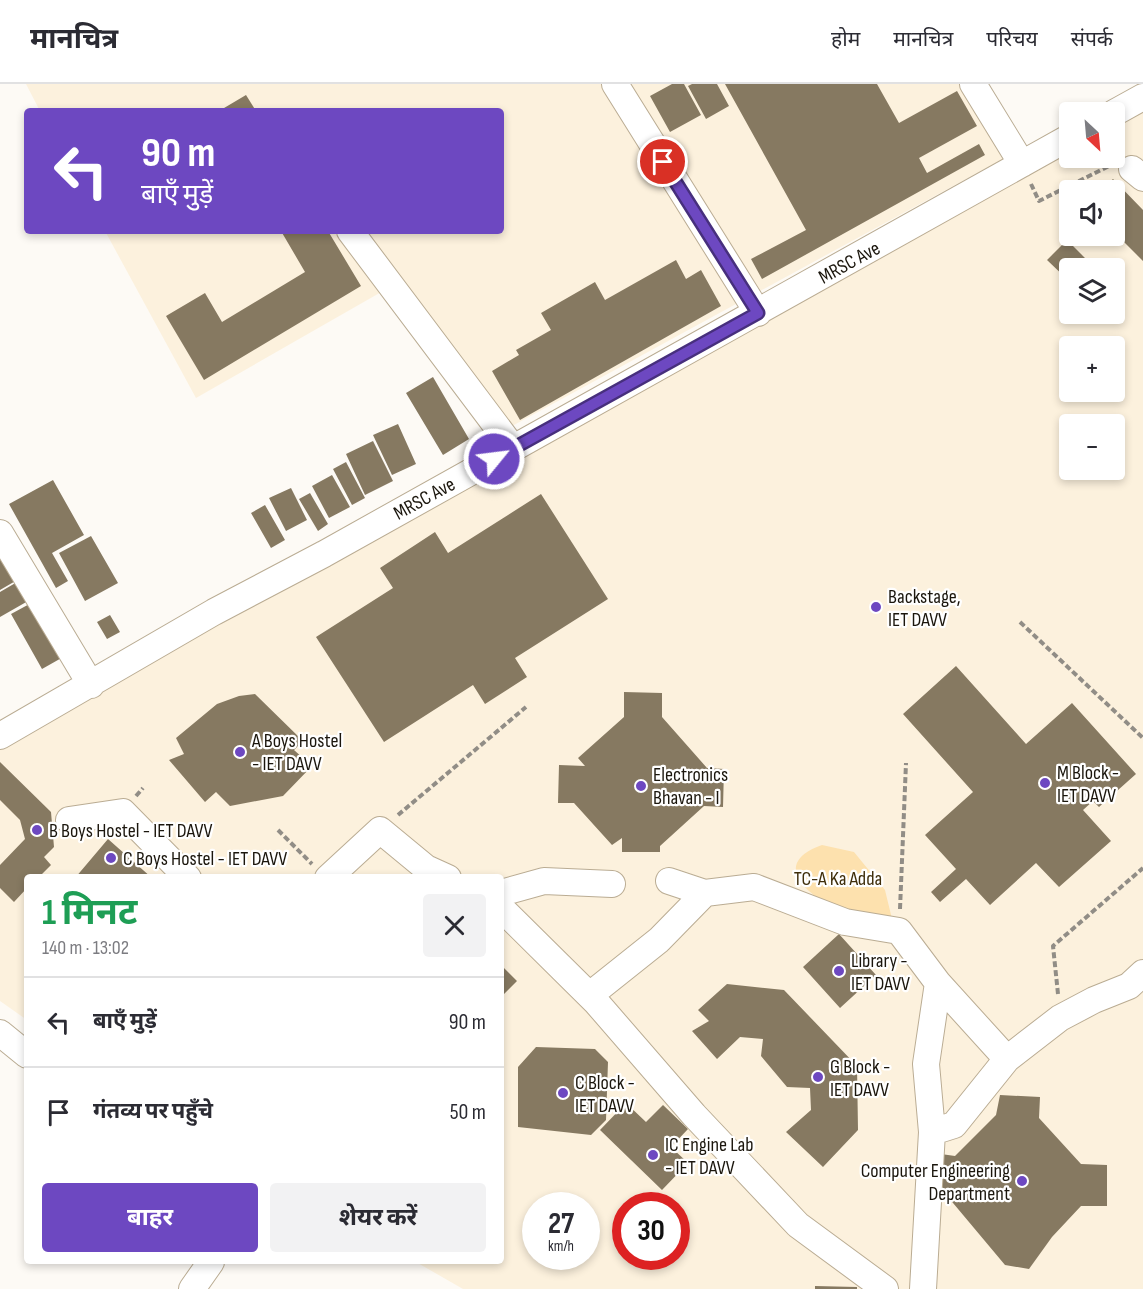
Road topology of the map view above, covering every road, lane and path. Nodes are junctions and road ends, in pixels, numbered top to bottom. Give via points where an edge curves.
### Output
1 (615, 84) edge
2 (973, 84) edge
3 (1143, 97) edge
4 (1125, 106) edge
5 (1059, 144) edge
6 (1022, 164) junction
7 (1138, 174) edge
8 (352, 234) edge
9 (758, 313) junction
10 (513, 448) junction
11 (0, 533) edge
12 (1020, 622) dead end
13 (91, 685) junction
14 (526, 707) dead end
15 (0, 736) edge
16 (1143, 738) edge
17 (906, 763) dead end
18 (69, 820) dead end
19 (278, 830) dead end
20 (380, 830) junction
21 (1143, 868) edge
22 (184, 874) edge
23 (323, 874) edge
24 (439, 874) edge
25 (669, 881) dead end
26 (612, 884) dead end
27 (504, 892) edge
28 (705, 893) junction
29 (504, 911) edge
30 (898, 931) junction
31 (1143, 973) edge
32 (938, 982) junction
33 (590, 995) junction
34 (1060, 1018) junction
35 (0, 1033) edge
36 (24, 1053) edge
37 (1007, 1059) junction
38 (932, 1132) junction
39 (210, 1264) edge
40 (192, 1289) edge
41 (885, 1289) edge
42 (923, 1289) edge

1 - 9 street
2 - 6 street
3 - 4 street
5 - 6 street, MRSC Ave
6 - 7 path via 1039,201 1114,163
6 - 9 street, MRSC Ave
8 - 10 street
9 - 10 street, MRSC Ave
10 - 13 street, MRSC Ave via 214,612
11 - 13 street
12 - 16 path
13 - 15 street, MRSC Ave
14 - 20 path
17 - 30 path
18 - 22 street via 123,813
19 - 23 path
20 - 23 street
20 - 24 street via 426,868
21 - 34 path via 1053,946
25 - 28 street
26 - 27 street via 544,881
28 - 30 street via 754,887 845,922
28 - 33 street via 658,940
29 - 33 street
30 - 32 street
31 - 34 street via 1129,986
32 - 37 street
32 - 38 street via 926,1064
33 - 41 street via 694,1115 798,1225
34 - 37 street
35 - 36 street
37 - 38 street via 954,1125
38 - 42 street
39 - 40 street

